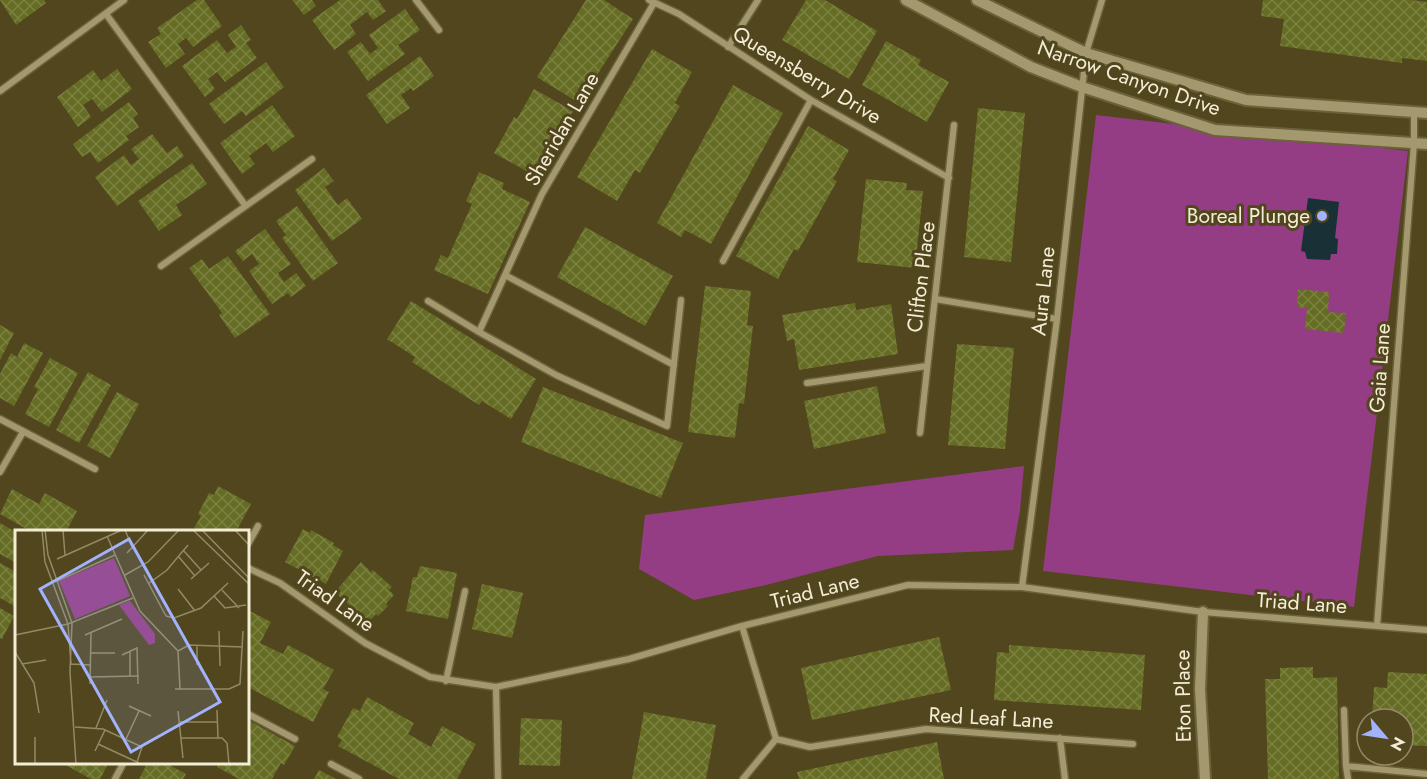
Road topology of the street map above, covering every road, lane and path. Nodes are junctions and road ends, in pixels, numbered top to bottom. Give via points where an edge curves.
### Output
1 (124, 0) edge
2 (416, 0) edge
3 (758, 0) edge
4 (906, 0) edge
5 (977, 0) edge
6 (1102, 0) edge
7 (652, 2) edge
8 (106, 14) junction
9 (439, 30) dead end
10 (728, 47) junction
11 (1086, 53) junction
12 (1082, 87) junction
13 (0, 91) edge
14 (811, 100) junction
15 (1414, 112) junction
16 (1427, 113) edge
17 (954, 125) dead end
18 (1413, 143) junction
19 (1427, 144) edge
20 (312, 159) dead end
21 (949, 178) junction
22 (245, 205) junction
23 (723, 261) dead end
24 (161, 266) dead end
25 (505, 275) junction
26 (934, 299) junction
27 (681, 300) dead end
28 (428, 301) dead end
29 (1057, 319) junction
30 (479, 332) junction
31 (674, 365) junction
32 (927, 366) junction
33 (807, 383) dead end
34 (0, 419) edge
35 (22, 432) junction
36 (920, 432) dead end
37 (95, 469) dead end
38 (0, 472) edge
39 (258, 526) dead end
40 (249, 542) edge
41 (249, 568) edge
42 (1022, 587) junction
43 (465, 591) dead end
44 (1203, 612) junction
45 (742, 626) junction
46 (1377, 626) junction
47 (1427, 630) edge
48 (446, 681) junction
49 (496, 687) junction
50 (1344, 710) dead end
51 (249, 715) edge
52 (776, 738) junction
53 (1060, 738) junction
54 (295, 739) dead end
55 (1133, 744) dead end
56 (123, 764) edge
57 (331, 764) dead end
58 (1346, 766) junction
59 (1427, 774) edge
60 (115, 779) edge
61 (359, 779) edge
62 (498, 779) edge
63 (743, 779) edge
64 (1065, 779) edge
65 (1205, 779) edge
66 (1348, 779) edge

1 - 8 street
2 - 9 street
3 - 10 street
4 - 12 street, Narrow Canyon Drive via 1031,67
5 - 11 street, Narrow Canyon Drive
6 - 11 street, Aura Lane
7 - 10 street, Queensberry Drive via 679,14
7 - 25 street, Sheridan Lane via 542,194
8 - 13 street
8 - 22 street
10 - 14 street, Queensberry Drive
11 - 12 street, Aura Lane
11 - 15 street, Narrow Canyon Drive via 1246,100
12 - 18 street, Narrow Canyon Drive via 1215,130
12 - 29 street, Aura Lane
14 - 21 street, Queensberry Drive
14 - 23 street
15 - 16 street, Narrow Canyon Drive
15 - 18 street, Gaia Lane
17 - 21 street, Clifton Place
18 - 19 street, Narrow Canyon Drive
18 - 46 street, Gaia Lane
20 - 22 street
21 - 26 street, Clifton Place
22 - 24 street
25 - 30 street, Sheridan Lane
25 - 31 street
26 - 29 street
26 - 32 street, Clifton Place
27 - 31 street
28 - 30 street
29 - 42 street, Aura Lane
30 - 31 street via 556,375 667,426
32 - 33 street
32 - 36 street, Clifton Place
34 - 35 street
35 - 37 street
35 - 38 street
39 - 40 street
41 - 48 street, Triad Lane via 280,583 365,643 430,677
42 - 44 street, Triad Lane
42 - 45 street, Triad Lane via 908,585
43 - 48 street
44 - 46 street, Triad Lane
44 - 65 street, Eton Place via 1200,689
45 - 49 street, Triad Lane via 629,659
45 - 52 street
46 - 47 street, Triad Lane
48 - 49 street, Triad Lane
49 - 62 street
50 - 58 street
51 - 54 street
52 - 53 street, Red Leaf Lane via 810,747 926,729
52 - 63 street
53 - 55 street, Red Leaf Lane
53 - 64 street
56 - 60 street
57 - 61 street
58 - 59 street
58 - 66 street

